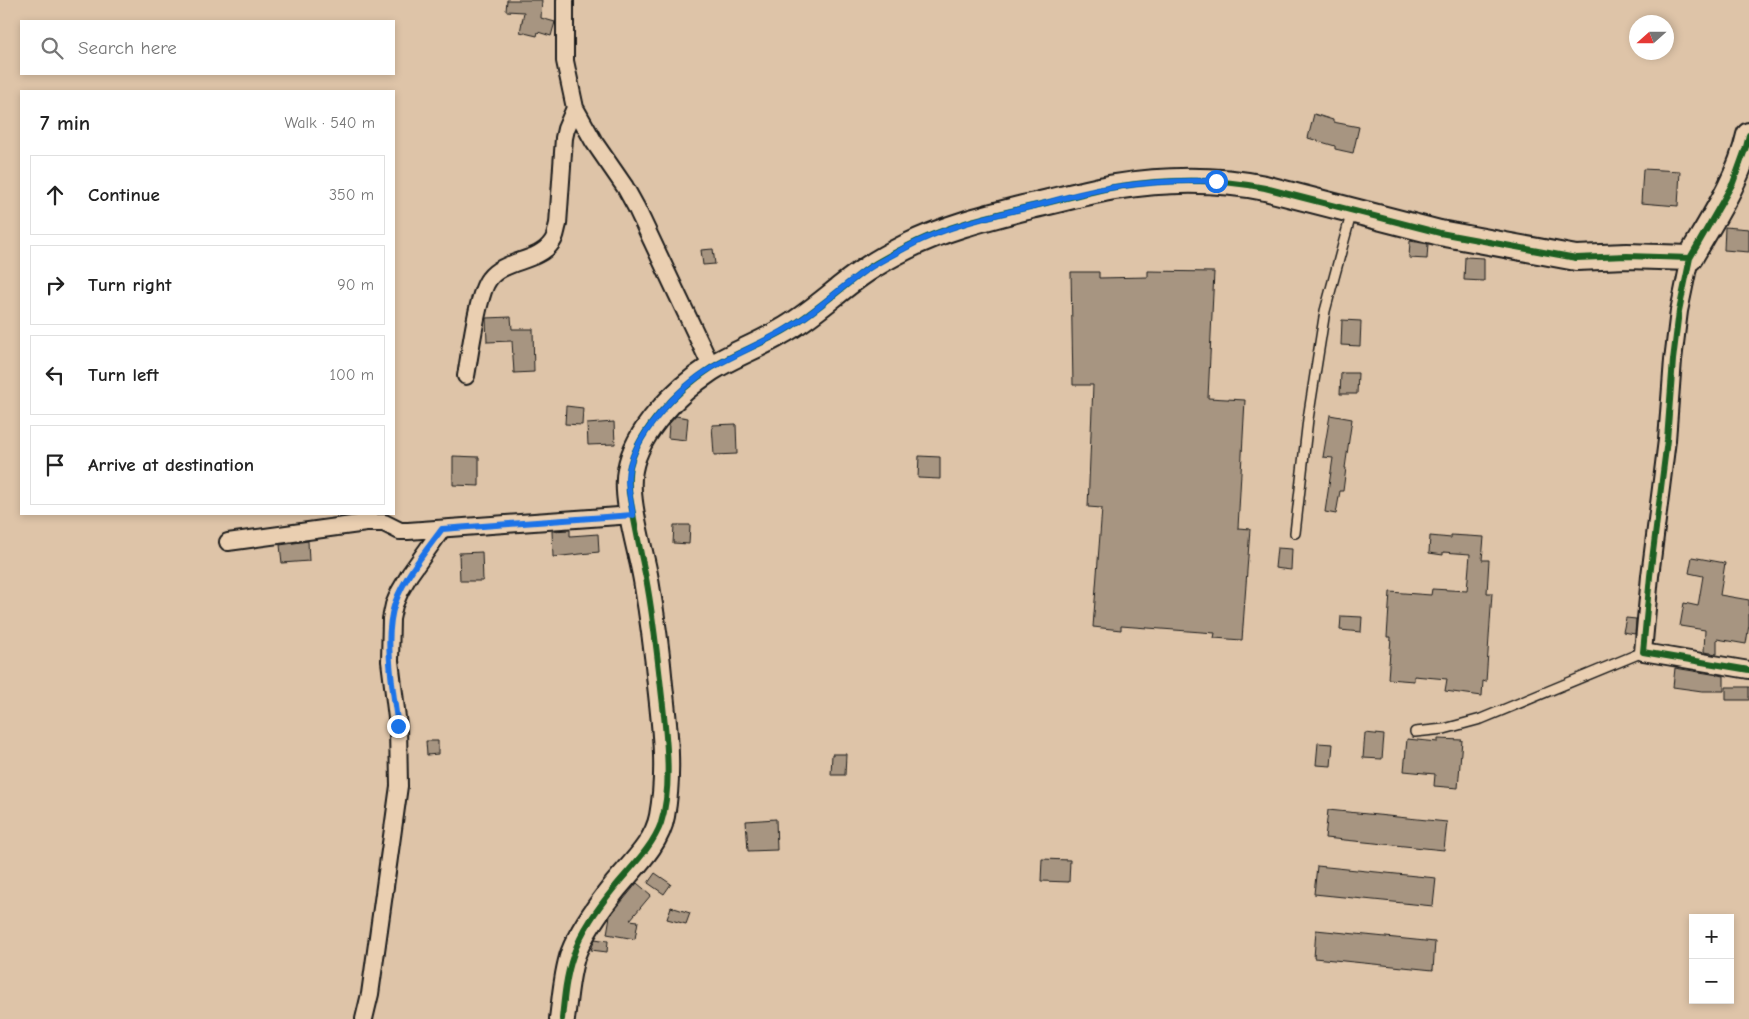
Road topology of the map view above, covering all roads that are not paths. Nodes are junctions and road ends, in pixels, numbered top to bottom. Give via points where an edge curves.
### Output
1 (565, 0) edge
2 (575, 108) junction
3 (1749, 135) edge
4 (1352, 210) junction
5 (1690, 258) junction
6 (712, 368) junction
7 (466, 376) dead end
8 (633, 515) junction
9 (442, 529) junction
10 (1295, 533) dead end
11 (228, 542) dead end
12 (1644, 652) junction
13 (1749, 670) edge
14 (1415, 732) dead end
15 (364, 1019) edge
16 (562, 1019) edge

1 - 2 street via 565,61
2 - 6 street via 636,207
2 - 7 street via 564,138 558,224 554,238 541,252 498,270 488,280 480,301
3 - 5 street via 1733,184
4 - 5 street via 1440,233 1576,258
4 - 6 street via 1242,184 1191,180 1114,187 976,219 905,247 866,270 794,325
4 - 10 lane via 1325,311
5 - 12 street via 1674,351
6 - 8 street via 673,399 638,446 628,478
8 - 9 street
8 - 16 street via 655,637 666,735 665,798 661,822 654,837 614,888 573,954
9 - 11 street via 404,531 384,523 366,523
9 - 15 street via 400,591 391,619 390,661 398,726 399,786
12 - 13 street
12 - 14 lane via 1475,721

